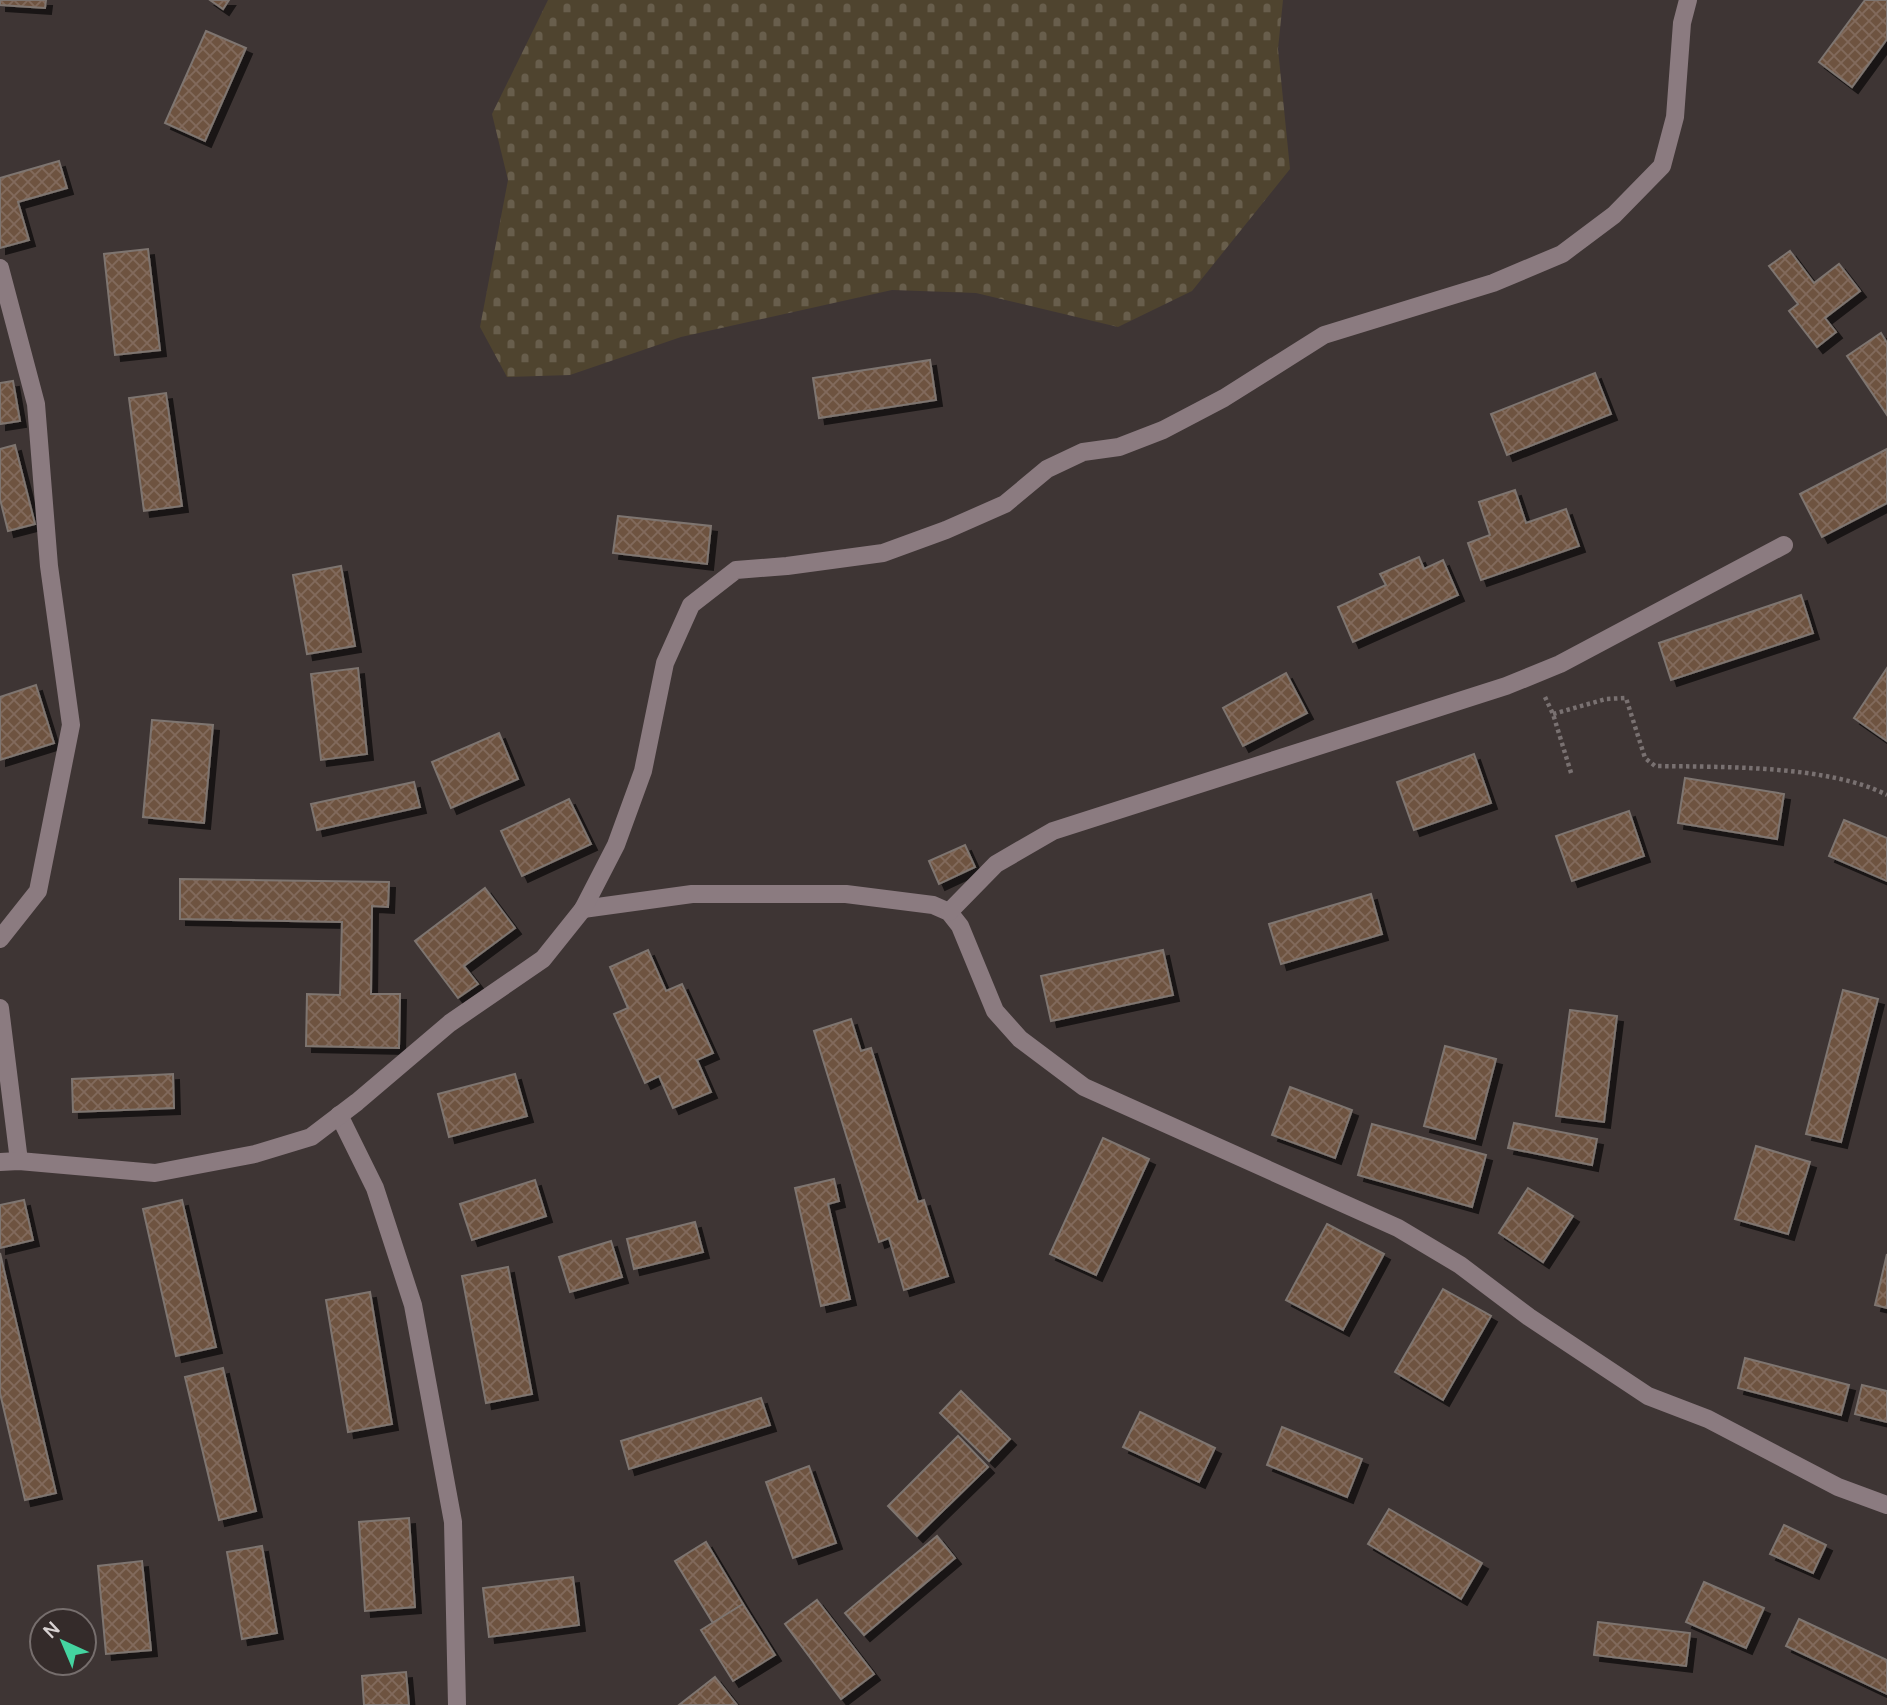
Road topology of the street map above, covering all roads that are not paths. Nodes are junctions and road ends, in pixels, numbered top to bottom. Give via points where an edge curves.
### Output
1 (1688, 0) edge
2 (0, 268) edge
3 (1784, 545) dead end
4 (583, 909) junction
5 (949, 912) junction
6 (0, 939) edge
7 (0, 1009) edge
8 (339, 1115) junction
9 (19, 1161) junction
10 (0, 1162) edge
11 (1887, 1505) edge
12 (457, 1705) edge

1 - 4 street via 1675,117 1662,166 1614,215 1562,254 1493,284 1324,335 1175,424 1119,447 1083,452 1047,469 1005,504 946,530 883,553 736,570 691,605 665,663 639,784 616,845
2 - 6 street via 36,404 49,566 71,725 38,891
3 - 5 street via 1560,664 1494,690 1053,831 996,864
4 - 5 street via 692,894 846,894 933,905
4 - 8 street via 543,960 450,1023
5 - 11 street via 960,926 995,1011 1020,1039 1084,1087 1398,1228 1460,1265 1648,1396 1708,1419 1838,1487
7 - 9 street
8 - 9 street via 310,1137 255,1154 155,1173
8 - 12 street via 376,1188 413,1306 453,1522
9 - 10 street

